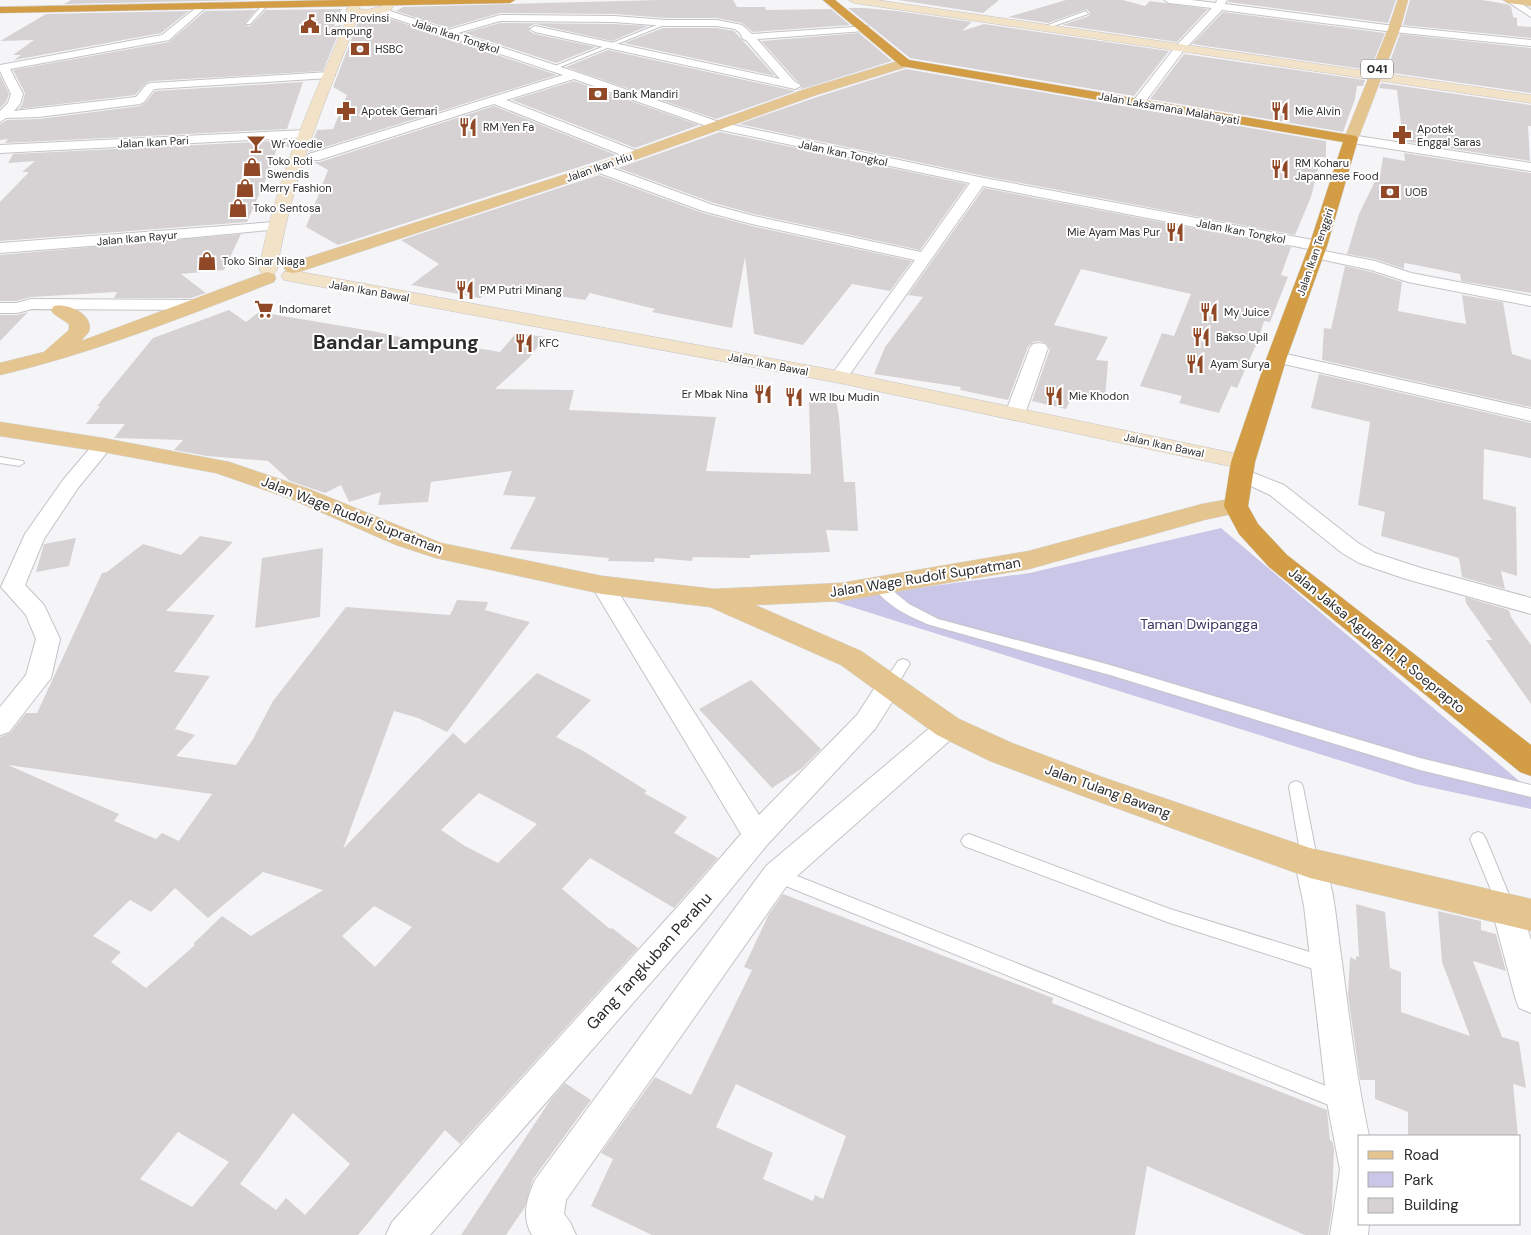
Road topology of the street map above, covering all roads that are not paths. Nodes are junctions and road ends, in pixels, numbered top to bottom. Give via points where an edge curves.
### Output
1 (506, 0) edge
2 (510, 0) edge
3 (828, 0) edge
4 (854, 0) edge
5 (1169, 0) edge
6 (1403, 0) edge
7 (1509, 0) edge
8 (391, 2) junction
9 (1531, 3) edge
10 (209, 4) edge
11 (266, 4) junction
12 (1220, 4) edge
13 (363, 8) edge
14 (0, 10) edge
15 (1086, 13) dead end
16 (1531, 14) edge
17 (498, 19) junction
18 (248, 23) dead end
19 (666, 23) junction
20 (864, 28) junction
21 (1043, 28) junction
22 (1394, 30) junction
23 (446, 33) junction
24 (747, 37) junction
25 (1531, 43) edge
26 (610, 45) junction
27 (1180, 48) junction
28 (905, 63) junction
29 (2, 68) edge
30 (553, 68) junction
31 (329, 75) junction
32 (574, 75) junction
33 (1375, 76) junction
34 (790, 84) junction
35 (811, 92) junction
36 (495, 100) junction
37 (1531, 100) edge
38 (1138, 103) junction
39 (2, 116) edge
40 (716, 125) junction
41 (306, 134) junction
42 (328, 138) dead end
43 (1351, 139) junction
44 (367, 141) junction
45 (0, 149) edge
46 (634, 154) junction
47 (314, 157) junction
48 (1531, 167) edge
49 (599, 168) junction
50 (309, 175) dead end
51 (980, 181) junction
52 (274, 226) junction
53 (0, 248) edge
54 (286, 248) dead end
55 (1317, 250) junction
56 (924, 257) junction
57 (280, 272) junction
58 (1531, 301) edge
59 (8, 308) edge
60 (187, 308) junction
61 (61, 310) junction
62 (1039, 348) dead end
63 (1277, 357) junction
64 (27, 363) junction
65 (0, 369) edge
66 (839, 377) junction
67 (1014, 414) junction
68 (1531, 415) edge
69 (0, 430) edge
70 (103, 444) junction
71 (0, 460) edge
72 (19, 463) dead end
73 (1242, 468) junction
74 (1236, 506) junction
75 (602, 584) junction
76 (879, 586) junction
77 (714, 598) junction
78 (1531, 606) edge
79 (896, 674) junction
80 (0, 725) edge
81 (948, 727) junction
82 (1531, 763) edge
83 (1296, 787) dead end
84 (1531, 791) edge
85 (757, 836) junction
86 (1478, 839) dead end
87 (969, 841) dead end
88 (1310, 863) junction
89 (777, 875) junction
90 (1519, 912) edge
91 (1326, 965) junction
92 (1531, 996) edge
93 (1344, 1102) junction
94 (405, 1235) edge
95 (557, 1235) edge
96 (1349, 1235) edge

1 - 2 highway
1 - 8 highway
1 - 17 street
3 - 20 highway
4 - 21 street
5 - 12 street
6 - 22 main road, Jalan Ikan Tenggiri / 041
7 - 9 main road
7 - 16 street
8 - 13 highway
8 - 13 street via 386,9
10 - 11 highway
10 - 14 highway
10 - 29 street via 165,38
11 - 13 highway
11 - 18 lane
12 - 22 street
12 - 27 street
13 - 23 street, Jalan Ikan Tongkol
13 - 31 street
13 - 47 street
15 - 21 lane
17 - 19 street via 615,14
17 - 23 street
17 - 26 street
19 - 24 street via 724,24 738,27
19 - 26 lane
20 - 24 street
20 - 28 highway
21 - 27 street
22 - 25 street
22 - 33 main road, Jalan Ikan Tenggiri / 041
23 - 30 street, Jalan Ikan Tongkol
24 - 34 street
26 - 30 lane
26 - 34 street
27 - 33 street
27 - 38 street
28 - 35 main road, Jalan Ikan Hiu
28 - 38 highway, Jalan Laksamana Malahayati
29 - 39 street via 17,94 14,104
30 - 32 street, Jalan Ikan Tongkol
31 - 39 street via 151,86 140,100
31 - 41 street
32 - 36 street
32 - 40 street, Jalan Ikan Tongkol
33 - 37 street
33 - 43 main road, Jalan Ikan Tenggiri / 041
34 - 35 street
35 - 40 main road, Jalan Ikan Hiu
36 - 44 street
36 - 46 street
38 - 43 highway, Jalan Laksamana Malahayati
40 - 46 main road, Jalan Ikan Hiu
40 - 51 street, Jalan Ikan Tongkol
41 - 45 street, Jalan Ikan Pari
41 - 52 street
42 - 44 street
43 - 48 street, Jalan Laksamana Malahayati
43 - 55 highway, Jalan Ikan Tenggiri
44 - 47 street
46 - 49 main road, Jalan Ikan Hiu
47 - 50 street
49 - 56 street via 708,208
49 - 57 main road, Jalan Ikan Hiu
51 - 55 street, Jalan Ikan Tongkol
51 - 56 street
52 - 53 street, Jalan Ikan Rayur
52 - 57 street
54 - 57 street
55 - 58 street, Jalan Ikan Tongkol via 1408,276
55 - 63 highway, Jalan Ikan Tenggiri
56 - 66 street
57 - 60 main road
57 - 66 street, Jalan Ikan Bawal
59 - 60 street via 31,304
59 - 61 street
60 - 61 street
60 - 64 main road
61 - 64 main road via 79,322 79,331 55,351
62 - 67 street
63 - 68 street
63 - 73 highway, Jalan Ikan Tenggiri
64 - 65 main road
66 - 67 street, Jalan Ikan Bawal
67 - 73 street, Jalan Ikan Bawal
69 - 70 main road, Jalan Wage Rudolf Supratman
70 - 75 main road, Jalan Wage Rudolf Supratman via 221,466 300,494 436,550
70 - 80 street via 70,484 33,539 13,587 36,611 48,640 38,678
71 - 72 lane
73 - 74 highway, Jalan Ikan Tenggiri
73 - 78 street via 1277,490 1367,558
74 - 76 main road, Jalan Wage Rudolf Supratman via 1202,512 1029,560
74 - 82 highway, Jalan Jaksa Agung RI. R. Soeprapto via 1248,528 1278,561
75 - 77 main road, Jalan Wage Rudolf Supratman
75 - 85 street
76 - 77 main road, Jalan Wage Rudolf Supratman via 841,592
76 - 84 lane via 892,600 934,622 1110,670 1420,764
77 - 79 main road, Jalan Tulang Bawang via 851,658
79 - 81 main road, Jalan Tulang Bawang
79 - 85 street, Gang Tangkuban Perahu via 866,722
81 - 88 main road, Jalan Tulang Bawang via 1001,752 1091,786
81 - 89 street
83 - 88 lane
85 - 94 street, Gang Tangkuban Perahu
86 - 90 lane
87 - 91 lane via 1170,916
88 - 90 main road, Jalan Tulang Bawang
88 - 91 street
89 - 93 lane
89 - 95 street via 548,1193 544,1220
90 - 92 street
91 - 93 street
93 - 96 street via 1358,1170

